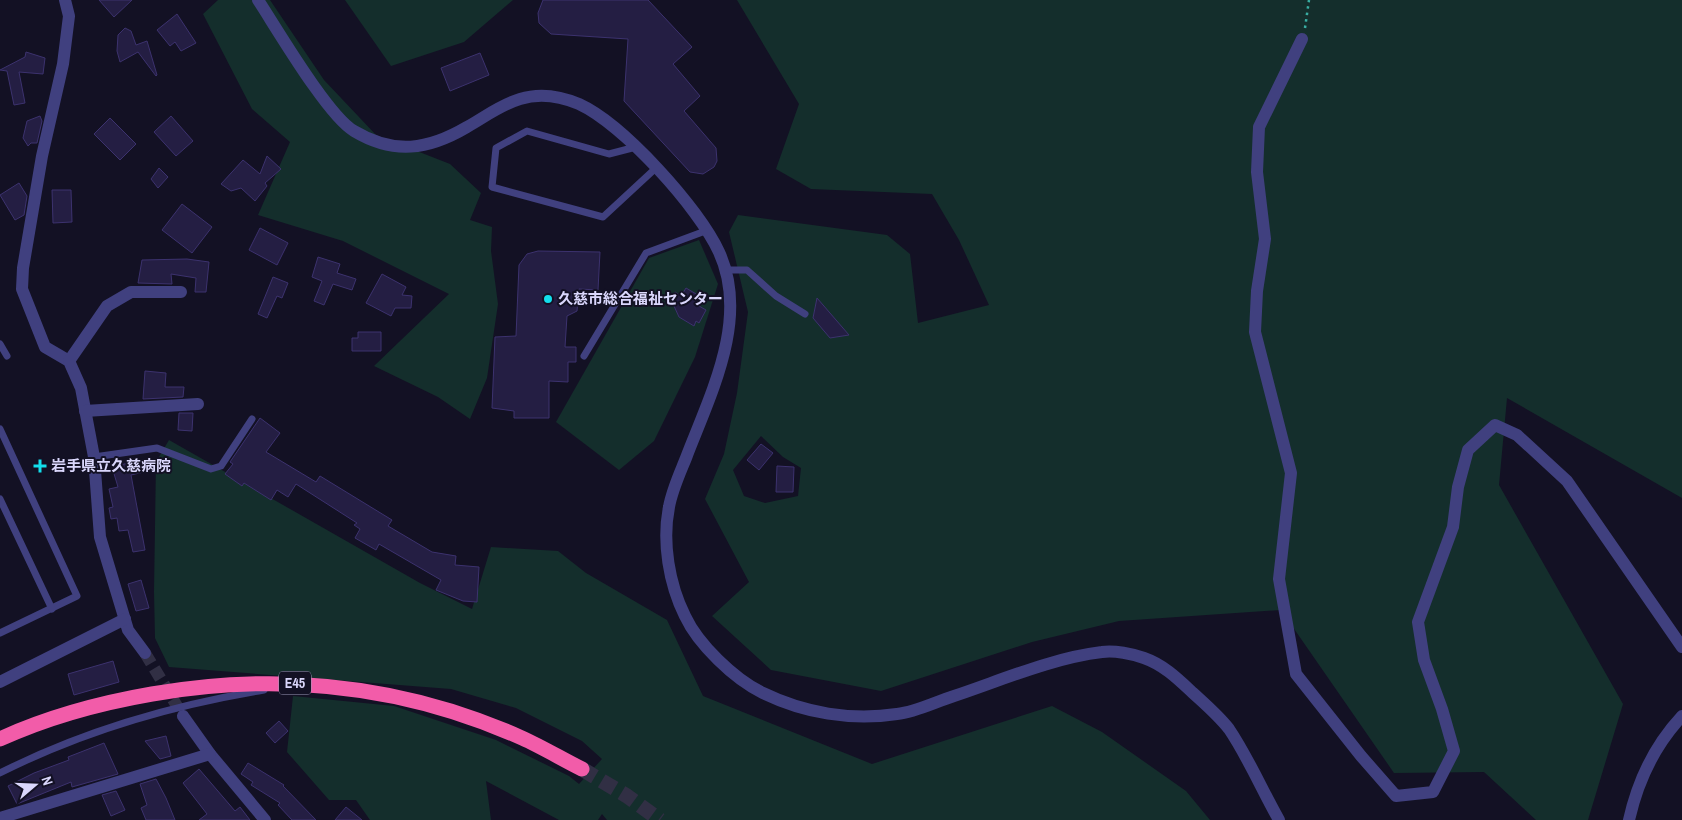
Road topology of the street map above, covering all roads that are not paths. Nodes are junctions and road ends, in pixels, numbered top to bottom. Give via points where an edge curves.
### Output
1 (66, 0) edge
2 (258, 0) edge
3 (1302, 39) road end
4 (636, 147) junction
5 (657, 167) junction
6 (708, 230) junction
7 (725, 270) junction
8 (181, 292) dead end
9 (805, 314) dead end
10 (0, 344) edge
11 (8, 356) dead end
12 (584, 356) dead end
13 (69, 360) junction
14 (198, 404) dead end
15 (85, 411) junction
16 (252, 418) dead end
17 (0, 429) edge
18 (94, 457) junction
19 (0, 499) edge
20 (52, 609) junction
21 (125, 619) junction
22 (0, 634) edge
23 (1682, 646) edge
24 (144, 653) tunnel mouth
25 (0, 682) edge
26 (309, 683) junction
27 (183, 716) tunnel mouth
28 (1682, 716) edge
29 (0, 739) edge
30 (210, 754) junction
31 (582, 769) tunnel mouth
32 (0, 773) edge
33 (0, 818) edge
34 (265, 820) edge
35 (1278, 820) edge
36 (1629, 820) edge

1 - 13 street via 69,16 63,64 42,156 22,290 45,347
2 - 4 street via 328,104 350,129 377,141 404,148 432,143 464,129 497,108 523,98 547,95 580,105
3 - 23 street via 1259,127 1257,172 1265,239 1255,332 1291,474 1279,579 1296,674 1396,796 1433,792 1454,751 1424,660 1418,622 1452,527 1468,450 1495,425 1517,434 1567,481
4 - 5 street
4 - 5 lane via 609,154 527,131 496,148 492,187 603,218
5 - 6 street
6 - 7 street via 722,256
6 - 12 lane via 646,253
7 - 9 lane via 747,270 776,296
7 - 35 street via 730,317 726,348 668,508 667,544 671,579 682,610 692,630 716,659 760,692 809,709 860,718 902,714 1048,664 1106,651 1144,658 1170,672 1229,729
8 - 13 street via 131,292 106,306
10 - 11 lane
13 - 15 street via 81,388
14 - 15 street
15 - 18 street
16 - 18 lane via 221,466 211,469 156,448
17 - 20 lane via 77,596
18 - 21 street via 100,537
19 - 20 lane
20 - 22 lane
21 - 24 street via 128,630
21 - 25 street
26 - 29 highway, E45 via 192,687 43,721
26 - 31 highway, E45 via 415,702 471,718 522,738
26 - 32 lane via 227,696 148,716 41,752
27 - 30 street
28 - 36 street via 1668,731 1644,769
30 - 33 street
30 - 34 street

